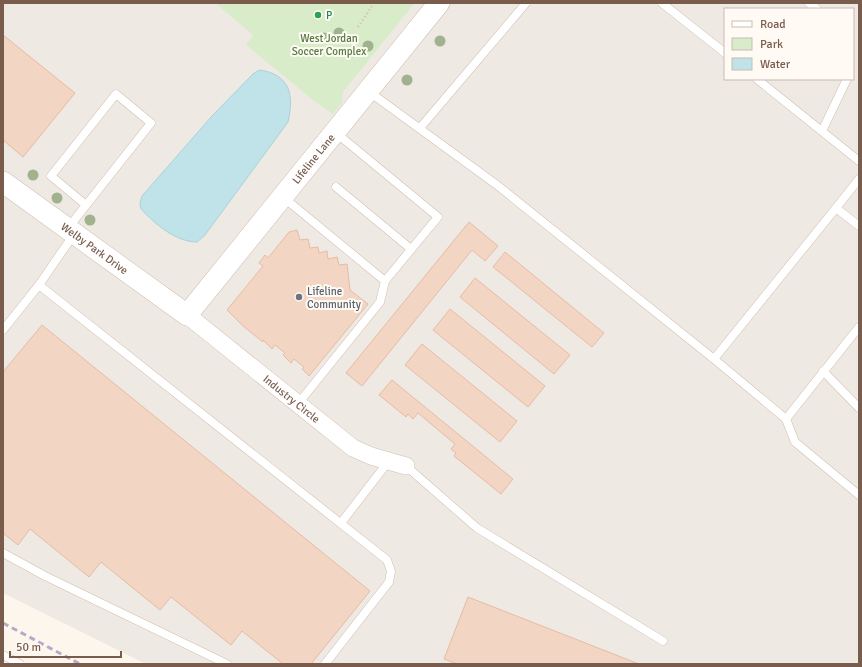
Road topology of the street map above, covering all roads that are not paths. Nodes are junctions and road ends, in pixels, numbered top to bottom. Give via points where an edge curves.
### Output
1 (439, 3) edge
2 (526, 3) edge
3 (662, 3) edge
4 (724, 52) edge
5 (758, 80) edge
6 (847, 80) edge
7 (368, 91) junction
8 (420, 128) junction
9 (822, 131) junction
10 (334, 132) junction
11 (859, 161) edge
12 (859, 179) edge
13 (3, 182) edge
14 (336, 187) dead end
15 (282, 196) junction
16 (86, 205) junction
17 (836, 208) junction
18 (859, 226) edge
19 (71, 231) junction
20 (411, 249) junction
21 (385, 281) junction
22 (39, 285) junction
23 (187, 315) junction
24 (859, 327) edge
25 (3, 330) edge
26 (714, 359) junction
27 (824, 371) junction
28 (298, 405) junction
29 (859, 408) edge
30 (786, 419) junction
31 (388, 462) junction
32 (406, 466) joint
33 (859, 495) edge
34 (341, 523) junction
35 (3, 552) edge
36 (663, 641) dead end
37 (3, 655) edge
38 (20, 664) edge
39 (226, 664) edge
40 (325, 664) edge

1 - 7 street, Lifeline Lane
2 - 8 lane
3 - 4 lane
5 - 9 lane
6 - 9 lane
7 - 8 lane
7 - 10 street, Lifeline Lane
8 - 26 lane
9 - 11 lane
10 - 15 street, Lifeline Lane
10 - 20 lane via 438,216
12 - 17 lane
13 - 19 street, Welby Park Drive
14 - 20 lane
15 - 21 lane
15 - 23 street, Lifeline Lane
16 - 16 lane via 151,123 116,94 51,176
16 - 19 lane
17 - 18 lane
17 - 26 lane
19 - 22 lane
19 - 23 street, Welby Park Drive
20 - 21 lane
21 - 28 lane via 380,302
22 - 25 lane
22 - 34 lane
23 - 28 street, Industry Circle
24 - 27 lane
26 - 30 lane
27 - 29 lane
27 - 30 lane
28 - 31 street, Industry Circle via 353,448
30 - 33 lane via 794,442
31 - 32 street, Industry Circle
31 - 34 lane
32 - 36 lane via 477,528
34 - 40 lane via 387,560 391,571 389,582
35 - 39 lane via 45,576
37 - 38 lane

